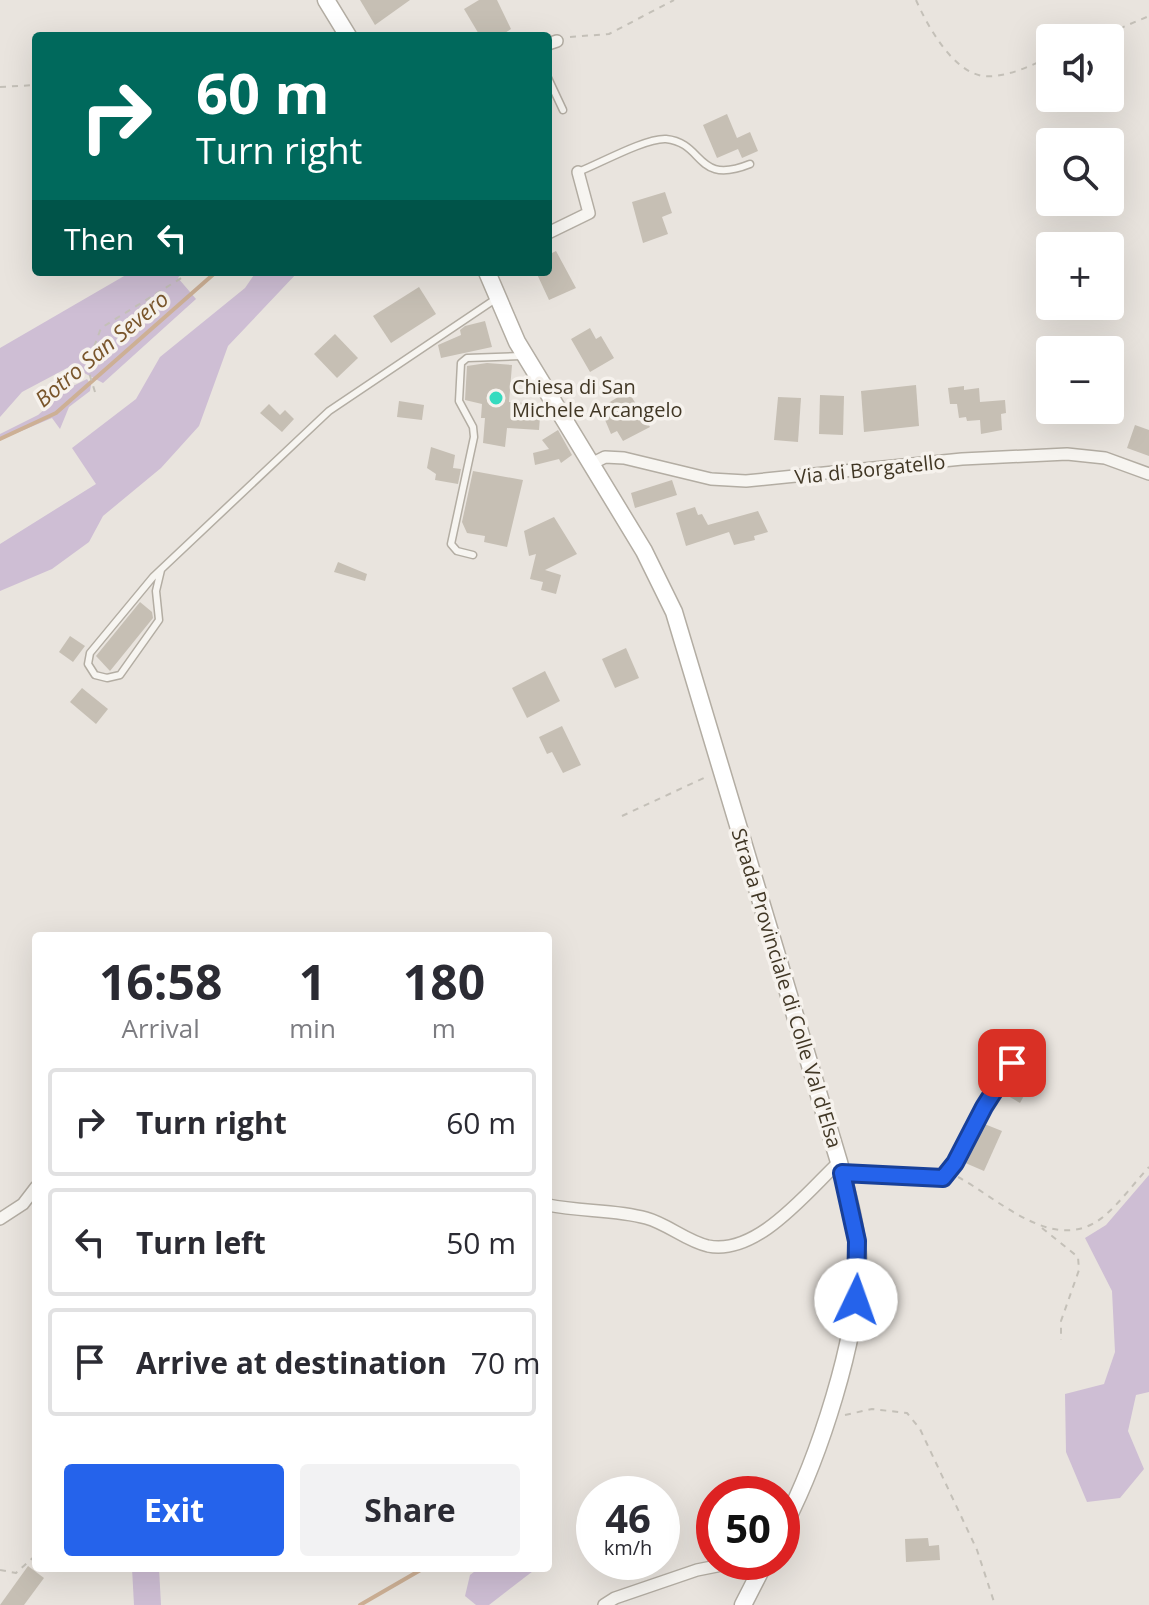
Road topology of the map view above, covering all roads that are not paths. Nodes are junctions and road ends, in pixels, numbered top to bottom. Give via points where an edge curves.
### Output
1 (326, 0) edge
2 (346, 32) edge
3 (552, 87) edge
4 (563, 110) dead end
5 (750, 164) dead end
6 (578, 172) joint
7 (552, 231) edge
8 (489, 276) edge
9 (498, 298) junction
10 (525, 356) junction
11 (591, 464) junction
12 (1149, 474) edge
13 (473, 555) dead end
14 (161, 570) junction
15 (1012, 1063) dead end
16 (840, 1167) junction
17 (32, 1192) edge
18 (552, 1205) edge
19 (0, 1219) edge
20 (800, 1492) edge
21 (696, 1570) edge
22 (756, 1580) edge
23 (604, 1605) edge
24 (743, 1605) edge

1 - 2 main road
3 - 4 lane
5 - 6 lane via 719,171 680,143 662,139
6 - 7 street via 589,213
8 - 9 main road
9 - 10 main road
9 - 14 lane via 329,411
10 - 11 main road
10 - 13 lane via 467,358 461,363 459,401 474,437 451,544
11 - 12 street, Via di Borgatello via 605,457 624,458 737,481 1067,454 1105,458
11 - 16 main road, Strada Provinciale di Colle Val d'Elsa via 667,594 681,631
14 - 14 lane via 90,653 88,664 95,675 120,675 159,620 156,591
15 - 16 lane via 950,1172 939,1179
16 - 18 street via 755,1237 724,1248 706,1246 628,1213
16 - 20 main road, Strada Provinciale di Colle Val d'Elsa via 857,1241 850,1334
17 - 19 street
21 - 23 street
22 - 24 main road

